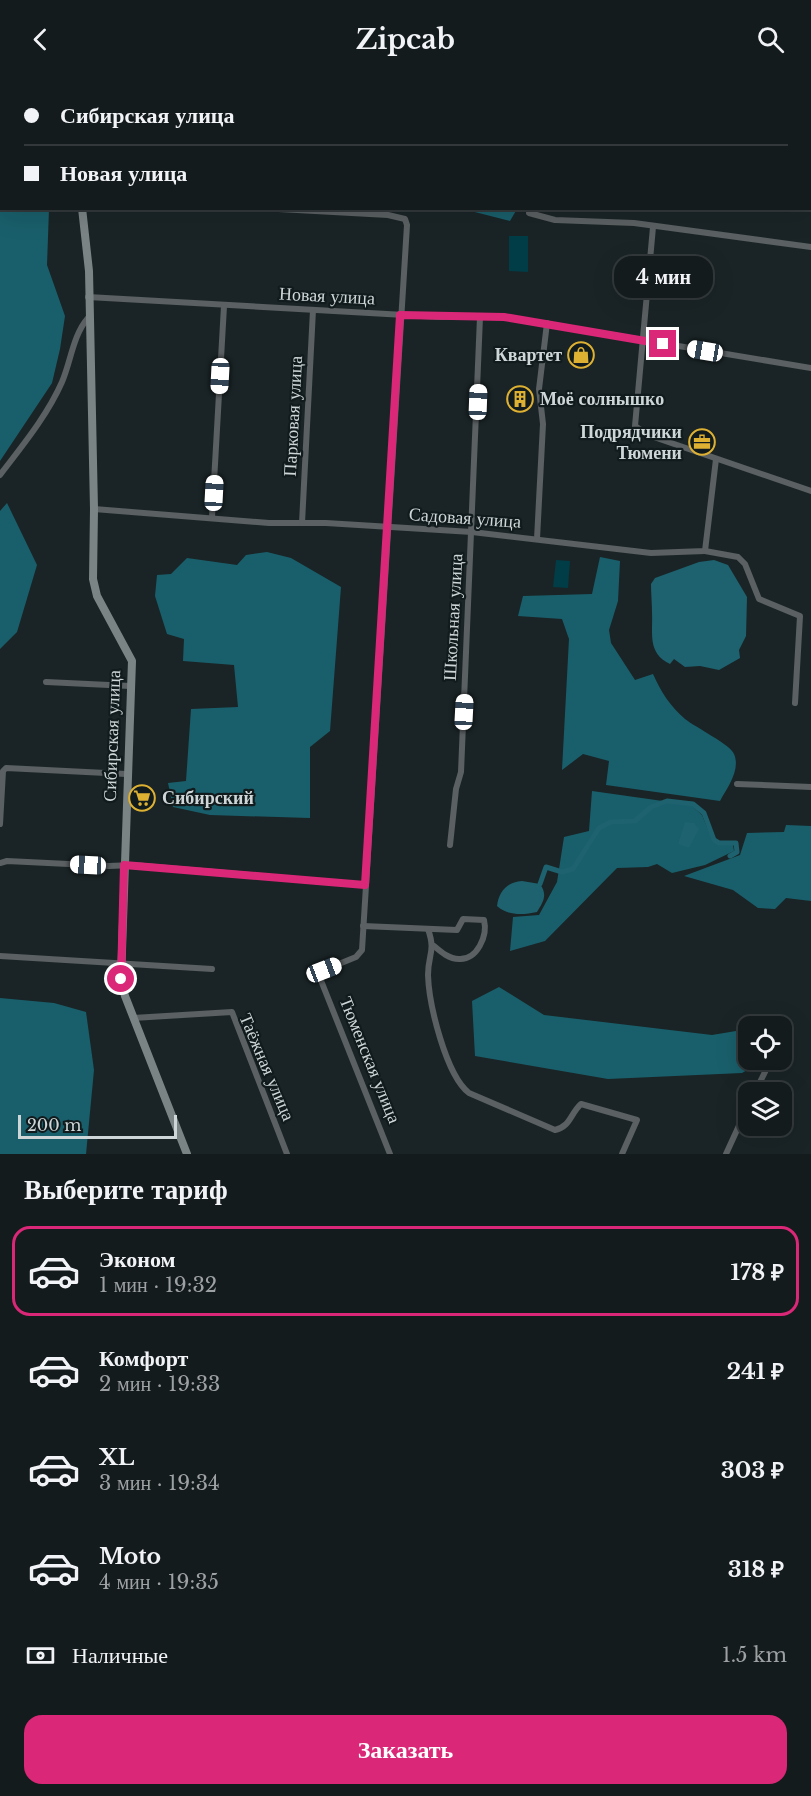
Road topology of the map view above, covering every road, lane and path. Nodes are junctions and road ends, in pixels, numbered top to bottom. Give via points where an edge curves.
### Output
1 (82, 210) edge
2 (297, 210) edge
3 (529, 213) dead end
4 (653, 227) junction
5 (811, 248) edge
6 (88, 297) junction
7 (224, 306) junction
8 (313, 310) junction
9 (400, 315) junction
10 (480, 317) junction
11 (88, 318) junction
12 (547, 323) junction
13 (642, 340) junction
14 (811, 368) edge
15 (716, 459) junction
16 (0, 475) edge
17 (811, 491) edge
18 (94, 509) junction
19 (213, 517) junction
20 (302, 523) junction
21 (389, 529) junction
22 (472, 532) junction
23 (537, 538) junction
24 (705, 551) junction
25 (46, 682) dead end
26 (130, 686) junction
27 (795, 703) dead end
28 (126, 774) junction
29 (737, 784) dead end
30 (811, 787) edge
31 (0, 824) edge
32 (450, 845) dead end
33 (0, 863) edge
34 (124, 865) junction
35 (365, 885) junction
36 (363, 926) junction
37 (428, 929) junction
38 (434, 946) junction
39 (0, 956) edge
40 (120, 964) junction
41 (212, 969) dead end
42 (133, 1018) junction
43 (738, 1128) edge
44 (187, 1154) edge
45 (287, 1154) edge
46 (390, 1154) edge
47 (622, 1154) edge
48 (726, 1154) edge

1 - 6 street, Сибирская улица
2 - 9 street via 405,219
3 - 4 street via 555,220
4 - 5 street
4 - 13 street
6 - 7 street, Новая улица
6 - 11 street, Сибирская улица
7 - 8 street, Новая улица
7 - 19 street
8 - 9 street, Новая улица
8 - 20 street, Парковая улица
9 - 10 street, Новая улица
9 - 21 street
10 - 12 street, Новая улица
10 - 22 street, Школьная улица
11 - 16 street via 52,402
11 - 18 street, Сибирская улица
12 - 13 street, Новая улица
12 - 23 street via 539,389 543,424
13 - 14 street, Новая улица
13 - 15 street via 637,428
15 - 17 street
15 - 24 street
18 - 19 street, Садовая улица
18 - 26 street, Сибирская улица via 93,579 97,596 132,660
19 - 20 street, Садовая улица via 269,524
20 - 21 street, Садовая улица
21 - 22 street, Садовая улица
21 - 35 street
22 - 23 street, Садовая улица
22 - 32 street, Школьная улица via 461,772
23 - 24 street, Садовая улица via 651,552
24 - 27 street, Садовая улица via 738,557 759,599 800,616
25 - 26 street
26 - 28 street, Сибирская улица
28 - 31 street via 6,768
28 - 34 street, Сибирская улица
29 - 30 street
33 - 34 street
34 - 35 street
34 - 40 street, Сибирская улица
35 - 36 street
36 - 37 street
36 - 46 street, Тюменская улица via 360,954 324,970 320,978
37 - 38 street
37 - 38 street via 457,930 463,919 484,920 482,941 472,956 458,959
38 - 47 street via 428,975 434,1008 449,1065 460,1085 555,1130 570,1122 581,1104 638,1120
39 - 40 street
40 - 41 street
40 - 42 street, Сибирская улица
42 - 44 street, Сибирская улица
42 - 45 street, Таёжная улица via 232,1012
43 - 48 street

